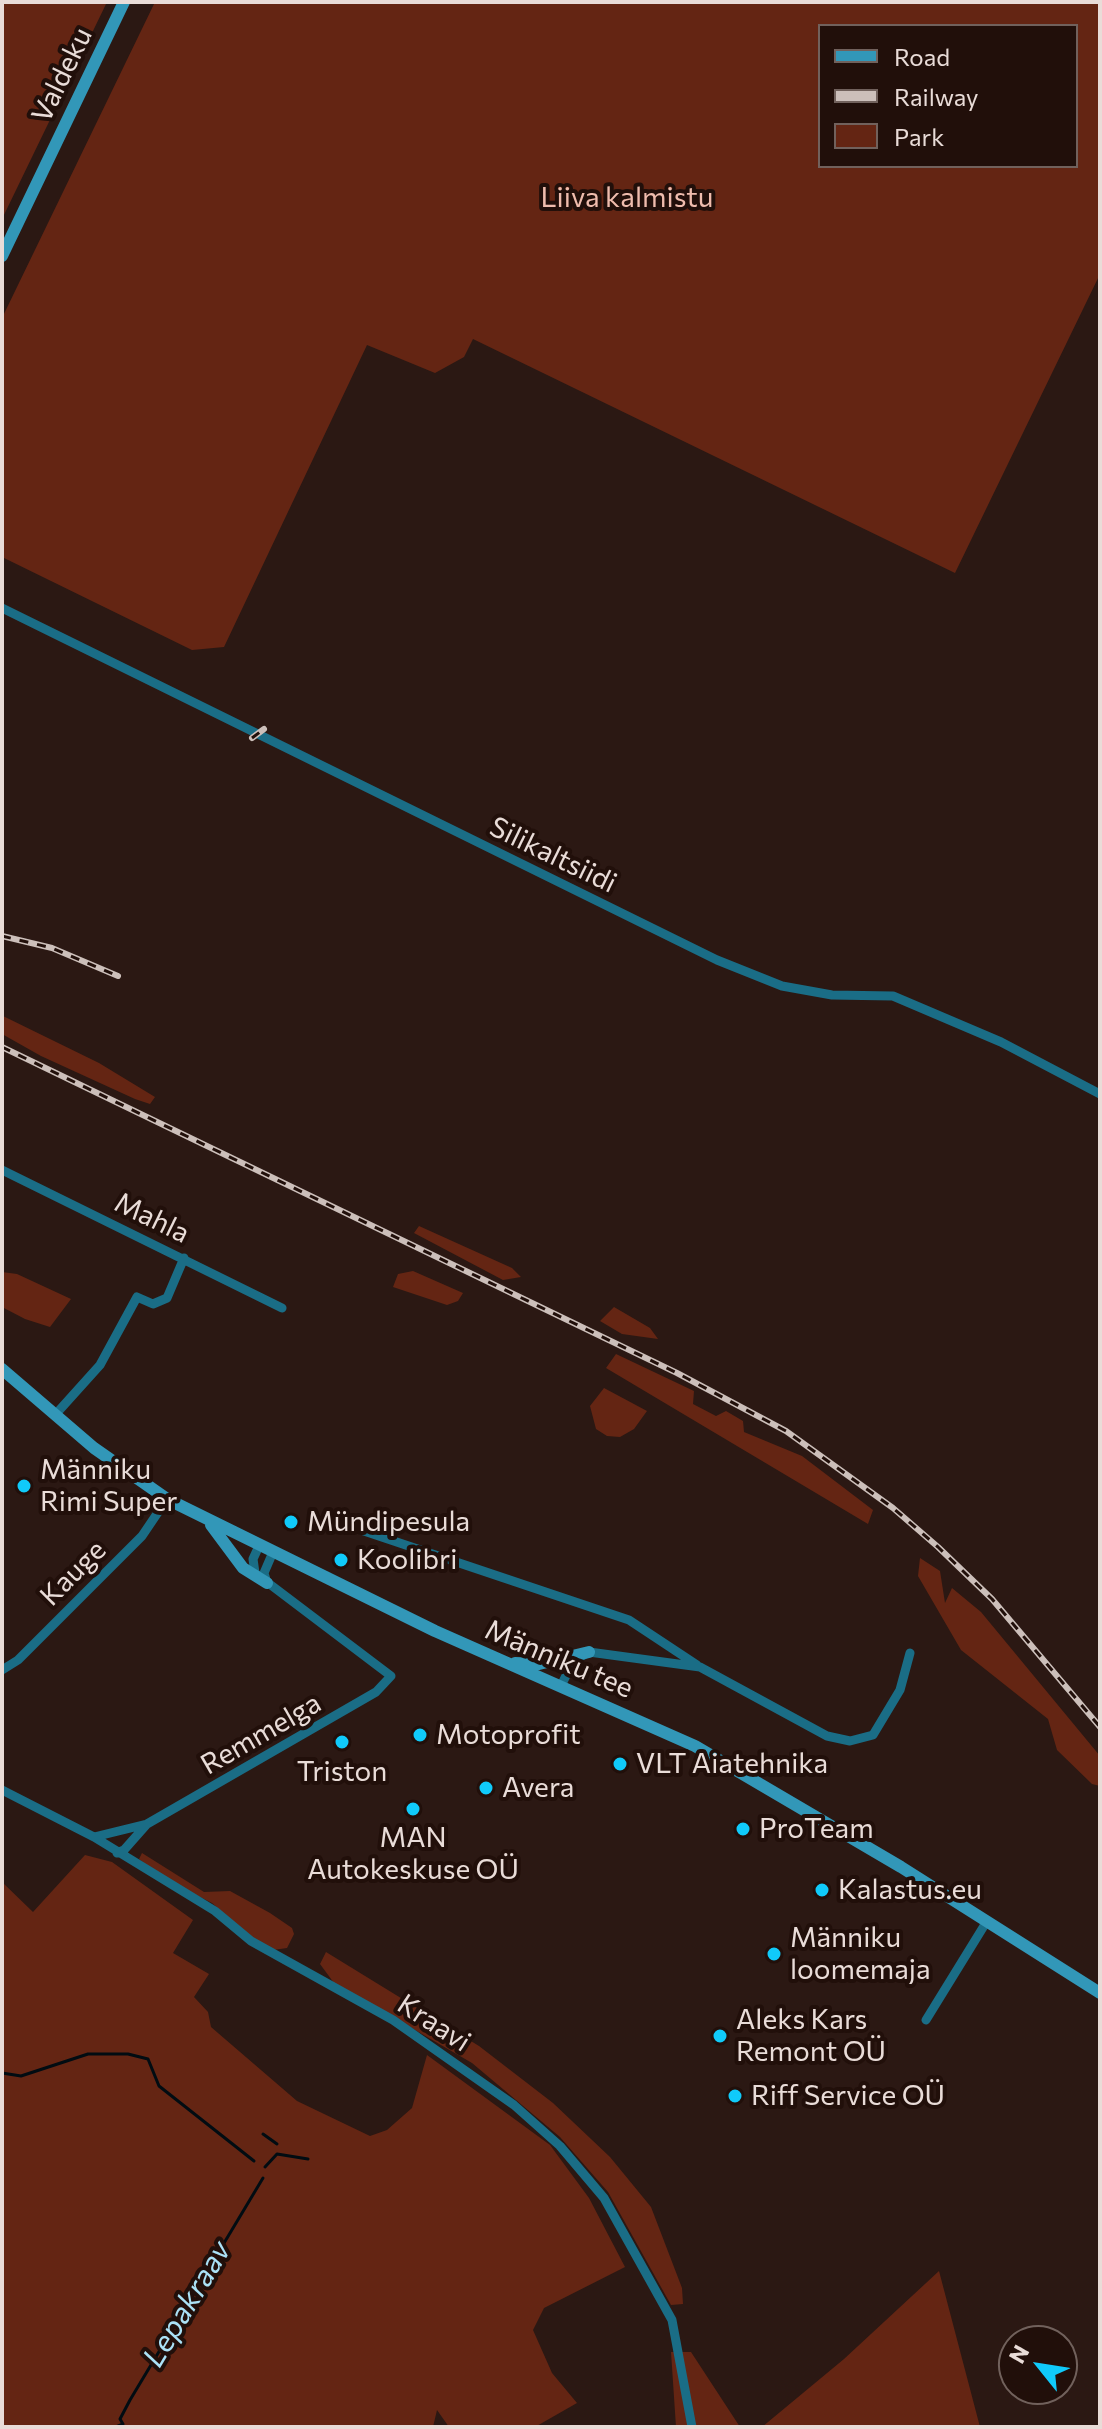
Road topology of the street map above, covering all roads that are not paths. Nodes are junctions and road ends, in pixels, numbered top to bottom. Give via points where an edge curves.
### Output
1 (124, 2) edge
2 (2, 256) edge
3 (2, 608) edge
4 (1100, 1094) edge
5 (2, 1170) edge
6 (184, 1258) junction
7 (282, 1308) dead end
8 (2, 1369) edge
9 (55, 1415) junction
10 (167, 1499) junction
11 (206, 1520) junction
12 (358, 1529) dead end
13 (259, 1546) junction
14 (273, 1552) junction
15 (267, 1583) junction
16 (589, 1652) junction
17 (910, 1653) dead end
18 (508, 1663) junction
19 (700, 1667) junction
20 (2, 1670) edge
21 (561, 1686) junction
22 (2, 1790) edge
23 (147, 1824) junction
24 (94, 1837) junction
25 (117, 1853) junction
26 (987, 1921) junction
27 (1100, 1993) edge
28 (926, 2020) dead end
29 (692, 2427) edge

1 - 2 street, Valdeku
3 - 4 street, Silikaltsiidi via 717,960 782,986 832,995 893,996 1001,1042
5 - 6 street, Mahla
6 - 7 street, Mahla
6 - 9 street via 167,1298 153,1304 137,1297 100,1365
8 - 9 street, Männiku tee
9 - 10 street, Männiku tee
10 - 11 street, Männiku tee
10 - 20 street, Kauge via 142,1536
11 - 13 street, Männiku tee
11 - 15 street via 243,1568
12 - 19 street via 629,1620
13 - 14 street, Männiku tee
13 - 15 street via 252,1567
14 - 15 street via 264,1573
14 - 18 street, Männiku tee
15 - 23 street, Remmelga via 391,1676 376,1692
16 - 18 street via 539,1664
16 - 19 street
16 - 21 street via 573,1661
17 - 19 street via 900,1690 873,1735 850,1741 827,1736
18 - 21 street, Männiku tee
21 - 26 street, Männiku tee via 725,1762
22 - 24 street, Kraavi
23 - 24 street, Remmelga
23 - 25 street, Remmelga
24 - 25 street, Kraavi
25 - 29 street, Kraavi via 215,1911 251,1941 393,2020 514,2105 560,2146 604,2198 676,2330
26 - 27 street, Männiku tee
26 - 28 street

